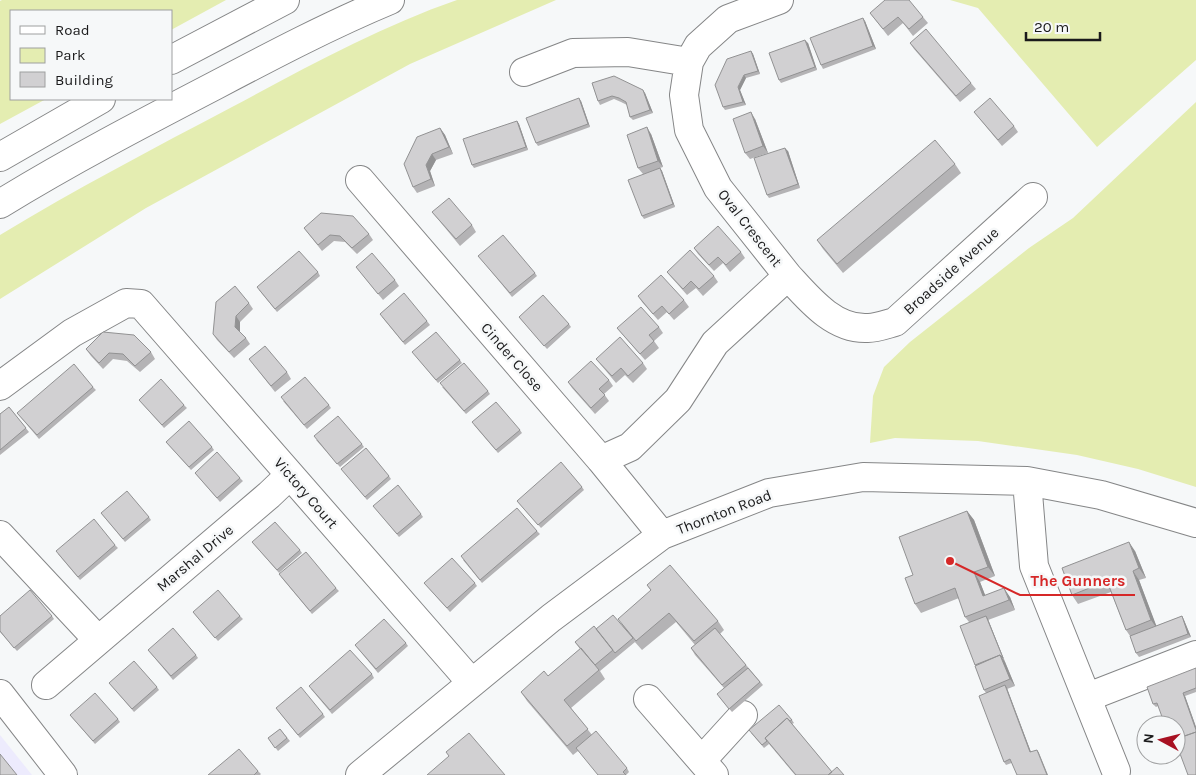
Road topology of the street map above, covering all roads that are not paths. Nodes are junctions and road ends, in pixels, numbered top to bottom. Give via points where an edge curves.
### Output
1 (285, 0) edge
2 (390, 0) edge
3 (779, 0) edge
4 (172, 59) edge
5 (689, 62) junction
6 (524, 72) dead end
7 (99, 100) edge
8 (0, 157) edge
9 (360, 180) dead end
10 (1033, 197) dead end
11 (0, 204) edge
12 (788, 276) junction
13 (0, 386) edge
14 (601, 460) junction
15 (290, 475) junction
16 (1026, 481) junction
17 (1196, 522) edge
18 (0, 535) edge
19 (662, 535) junction
20 (98, 640) junction
21 (1196, 655) edge
22 (471, 682) junction
23 (46, 685) dead end
24 (0, 694) edge
25 (1088, 697) junction
26 (648, 699) dead end
27 (743, 715) dead end
28 (708, 768) edge
29 (1116, 771) dead end
30 (63, 775) edge
31 (360, 775) edge

1 - 4 main road
2 - 11 main road via 107,141
3 - 5 main road, Oval Crescent via 728,19 698,46
5 - 6 main road via 628,52 573,53
5 - 12 main road, Oval Crescent via 684,95 689,130 718,188
7 - 8 main road
9 - 14 main road, Cinder Close
10 - 12 main road, Broadside Avenue via 895,322 868,328 845,324 820,310
12 - 14 main road, Oval Crescent via 716,343 678,400 630,447
13 - 15 main road, Victory Court via 72,333 126,303 141,304
14 - 19 main road, Cinder Close
15 - 20 main road, Marshal Drive
15 - 22 main road, Victory Court
16 - 17 main road, Thornton Road via 1101,495
16 - 19 main road, Thornton Road via 863,477 769,493
16 - 25 main road via 1034,566
18 - 20 main road
19 - 22 main road, Thornton Road
20 - 23 main road, Marshal Drive
21 - 25 main road
22 - 31 main road, Thornton Road
24 - 30 main road
25 - 29 main road
26 - 28 main road
27 - 28 main road

